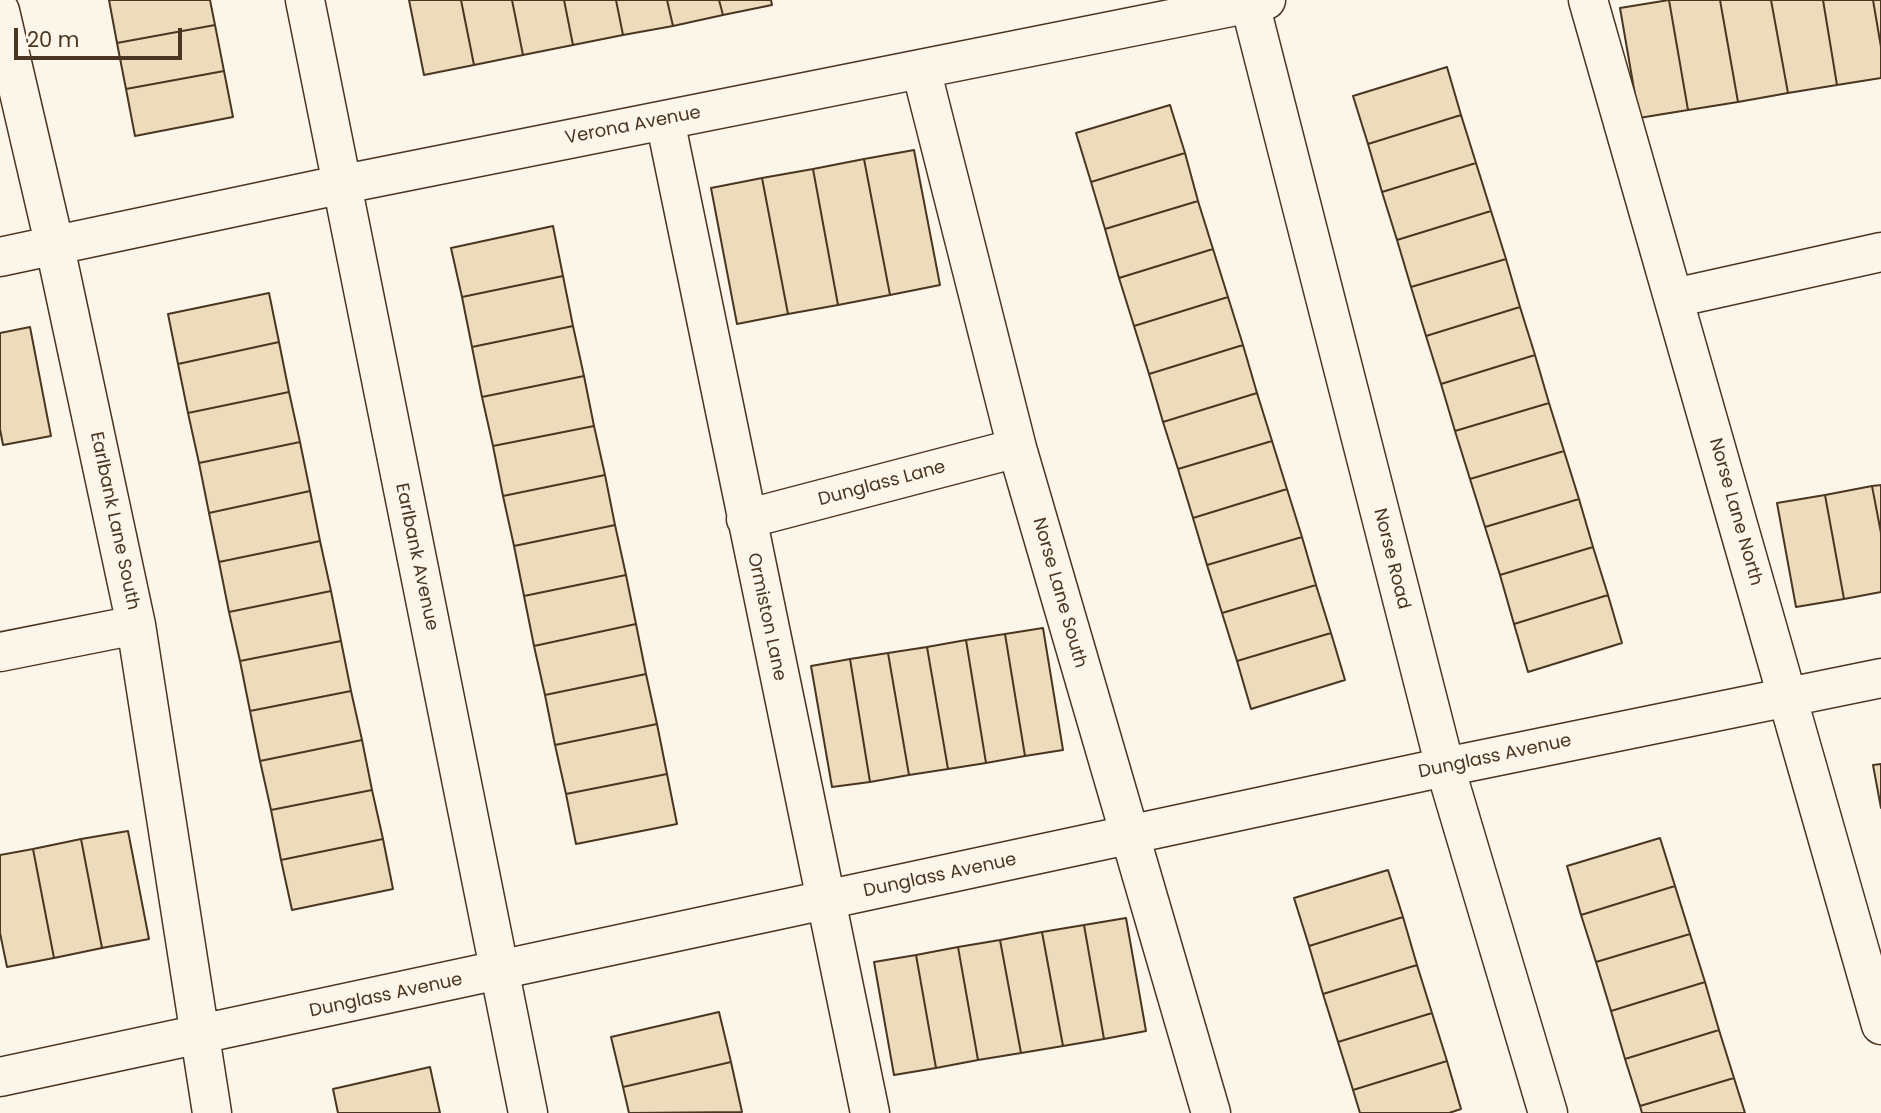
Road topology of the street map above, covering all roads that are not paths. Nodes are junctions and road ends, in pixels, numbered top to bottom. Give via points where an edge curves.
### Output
1 (305, 0) edge
2 (1588, 0) edge
3 (1255, 1) edge
4 (0, 11) edge
5 (921, 69) junction
6 (665, 120) junction
7 (339, 185) junction
8 (55, 247) junction
9 (1881, 252) edge
10 (0, 257) edge
11 (1674, 298) junction
12 (1017, 448) junction
13 (746, 519) junction
14 (136, 625) junction
15 (0, 652) edge
16 (1881, 678) edge
17 (1788, 697) junction
18 (1445, 767) junction
19 (1130, 836) junction
20 (824, 901) junction
21 (501, 971) junction
22 (1881, 1025) edge
23 (199, 1035) junction
24 (0, 1077) edge
25 (212, 1113) edge
26 (528, 1113) edge
27 (870, 1113) edge
28 (1211, 1113) edge
29 (1548, 1113) edge

1 - 7 street, Earlbank Avenue
2 - 11 street, Norse Lane North
3 - 5 street, Verona Avenue
3 - 18 street, Norse Road
4 - 8 street, Earlbank Lane South
5 - 6 street, Verona Avenue
5 - 12 street, Norse Lane South
6 - 7 street, Verona Avenue
6 - 13 street, Ormiston Lane
7 - 8 street, Verona Avenue
7 - 21 street, Earlbank Avenue
8 - 10 street, Verona Avenue
8 - 14 street, Earlbank Lane South
9 - 11 street
11 - 17 street, Norse Lane North
12 - 13 street, Dunglass Lane
12 - 19 street, Norse Lane South
13 - 20 street, Ormiston Lane
14 - 15 street
14 - 23 street, Earlbank Lane South
16 - 17 street, Dunglass Avenue
17 - 18 street, Dunglass Avenue
17 - 22 street, Norse Lane North
18 - 19 street, Dunglass Avenue
18 - 29 street, Norse Road
19 - 20 street, Dunglass Avenue
19 - 28 street, Norse Lane South
20 - 21 street, Dunglass Avenue
20 - 27 street, Ormiston Lane
21 - 23 street, Dunglass Avenue
21 - 26 street, Earlbank Avenue
23 - 24 street, Dunglass Avenue
23 - 25 street, Earlbank Lane South

